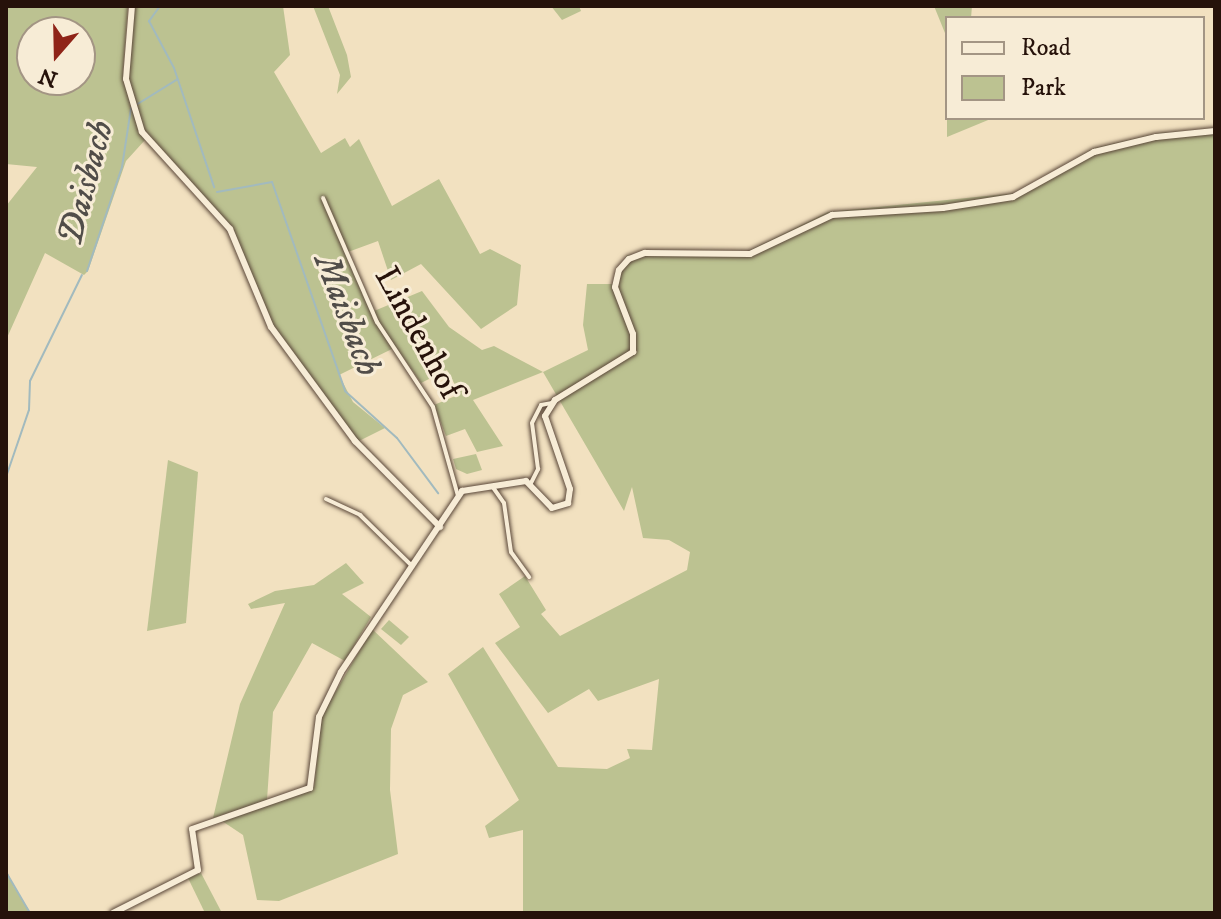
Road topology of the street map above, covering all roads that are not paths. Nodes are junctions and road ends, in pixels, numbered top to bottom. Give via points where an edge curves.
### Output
1 (132, 6) edge
2 (1215, 131) edge
3 (323, 198) dead end
4 (553, 402) junction
5 (531, 483) junction
6 (491, 484) junction
7 (458, 496) junction
8 (326, 499) dead end
9 (440, 527) junction
10 (410, 564) junction
11 (529, 577) dead end
12 (113, 913) edge

1 - 9 street via 126,77 142,132 230,229 278,339 364,453
2 - 4 street via 1156,137 1094,152 1013,197 943,208 832,215 750,254 639,254 622,264 615,287 633,334 633,352
3 - 7 street, Lindenhof via 375,319 430,401
4 - 5 street via 541,405 532,423 538,469
4 - 5 street via 545,420 570,489 569,501 552,508
5 - 6 street
6 - 7 street
6 - 11 street via 504,503 511,552
7 - 9 street
8 - 10 street via 365,519
9 - 10 street
10 - 12 street via 319,717 310,788 192,829 199,869

